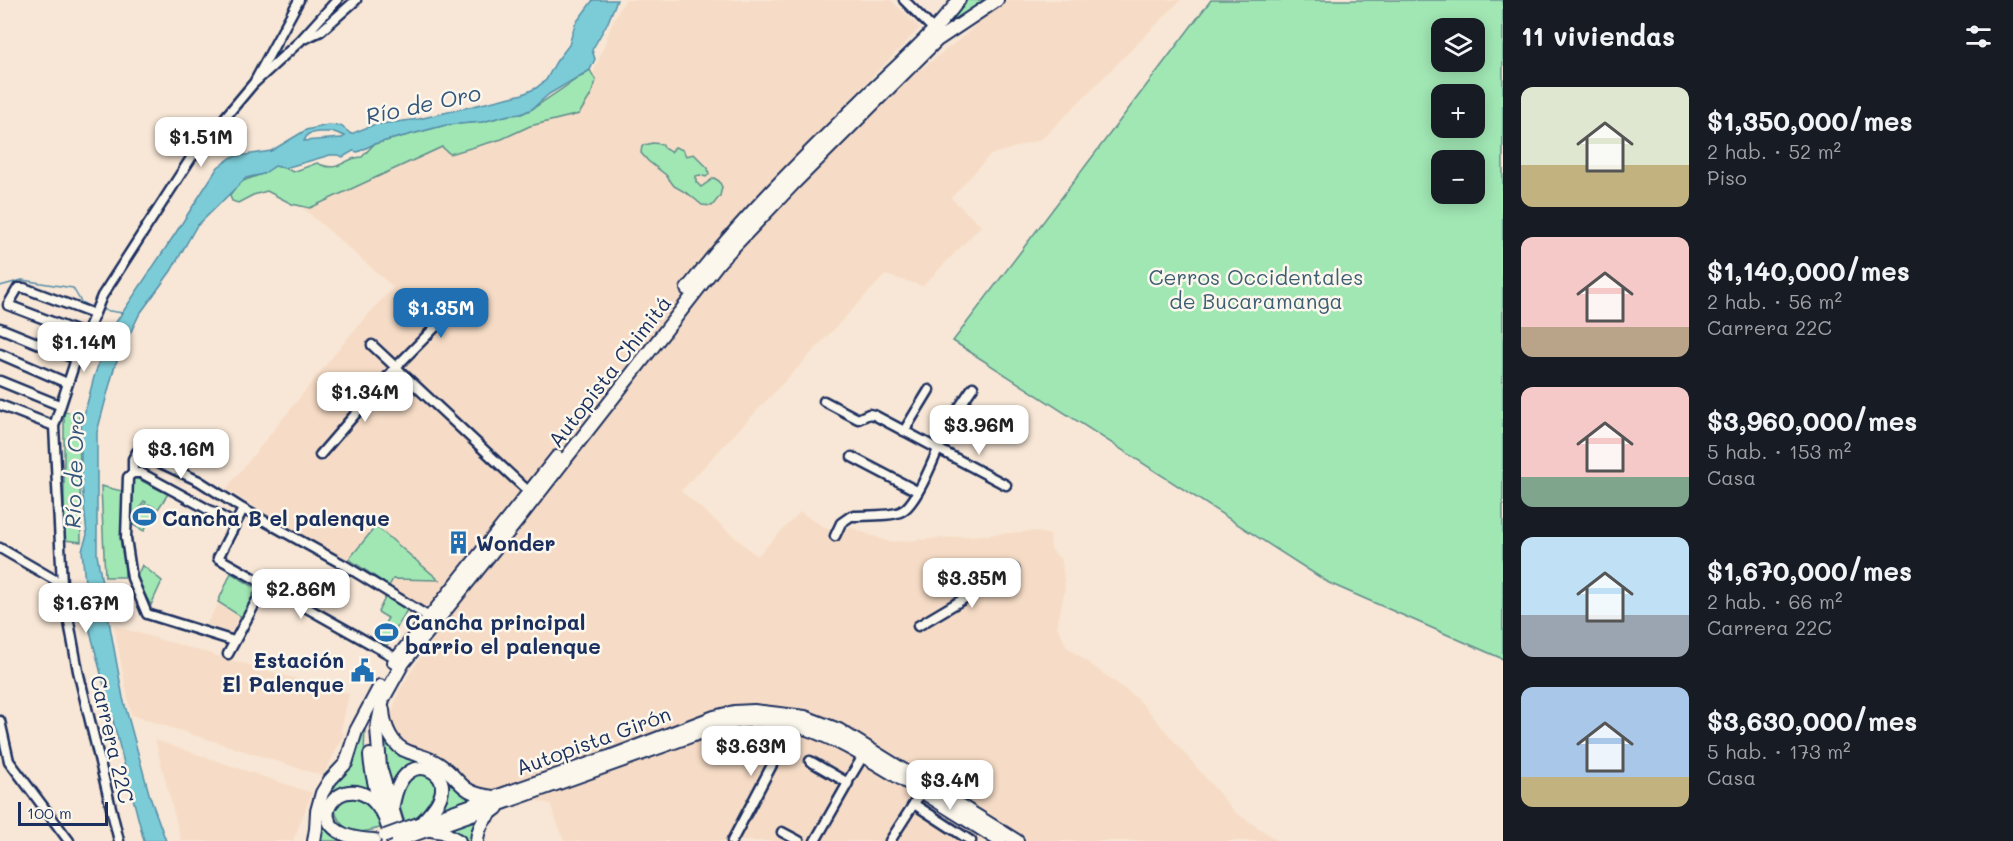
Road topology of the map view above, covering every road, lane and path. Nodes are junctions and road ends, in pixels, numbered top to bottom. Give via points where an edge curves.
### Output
1 (299, 0) edge
2 (337, 0) edge
3 (356, 0) edge
4 (904, 0) edge
5 (989, 0) edge
6 (997, 0) edge
7 (958, 3) edge
8 (968, 21) junction
9 (933, 29) junction
10 (300, 41) junction
11 (253, 84) junction
12 (463, 298) dead end
13 (94, 314) junction
14 (0, 328) edge
15 (86, 335) junction
16 (372, 345) dead end
17 (0, 354) edge
18 (76, 359) junction
19 (396, 367) junction
20 (0, 381) edge
21 (67, 383) junction
22 (973, 387) dead end
23 (929, 390) dead end
24 (824, 401) dead end
25 (0, 405) edge
26 (59, 405) junction
27 (54, 426) junction
28 (904, 431) junction
29 (939, 449) junction
30 (320, 455) dead end
31 (852, 457) dead end
32 (131, 475) junction
33 (1006, 485) dead end
34 (917, 491) junction
35 (529, 492) junction
36 (243, 509) junction
37 (234, 524) junction
38 (835, 536) dead end
39 (0, 548) edge
40 (1014, 569) dead end
41 (62, 584) junction
42 (265, 585) junction
43 (429, 617) junction
44 (918, 626) dead end
45 (234, 640) junction
46 (228, 654) dead end
47 (396, 658) junction
48 (380, 686) junction
49 (383, 699) junction
50 (0, 722) edge
51 (793, 725) junction
52 (0, 752) edge
53 (863, 756) junction
54 (9, 761) junction
55 (810, 761) dead end
56 (848, 781) junction
57 (921, 791) junction
58 (500, 799) junction
59 (914, 804) junction
60 (388, 813) junction
61 (424, 826) junction
62 (782, 832) dead end
63 (393, 838) edge
64 (69, 841) edge
65 (119, 841) edge
66 (314, 841) edge
67 (459, 841) edge
68 (477, 841) edge
69 (732, 841) edge
70 (798, 841) edge
71 (815, 841) edge
72 (890, 841) edge
73 (971, 841) edge
74 (1000, 841) edge
75 (1017, 841) edge

1 - 11 street
2 - 10 street, Carrera 22C
3 - 10 street, Carrera 22C via 321,31
4 - 9 street
5 - 8 highway
6 - 8 highway, Autopista Chimitá
7 - 9 highway, Autopista Chimitá
8 - 49 highway, Autopista Chimitá via 937,40 719,262 403,663
9 - 35 highway, Autopista Chimitá via 712,256
10 - 11 street, Carrera 22C
11 - 13 street, Carrera 22C via 191,158 108,285
12 - 19 street
13 - 15 street, Carrera 22C
13 - 15 street via 24,288 18,288 8,305
14 - 18 street
15 - 18 street, Carrera 22C
16 - 19 street
17 - 21 street
18 - 21 street, Carrera 22C
19 - 30 street
19 - 35 street
20 - 26 street
21 - 26 street, Carrera 22C
22 - 29 street via 948,426
23 - 28 street
24 - 28 street via 858,418 874,415
25 - 27 street
26 - 27 street, Carrera 22C
27 - 41 street, Carrera 22C
28 - 29 street
29 - 33 street
29 - 34 street
31 - 34 street
32 - 36 street via 137,452 199,481
32 - 37 street via 141,473
32 - 45 street via 126,538 132,578 147,614
34 - 38 street via 902,511 851,516 841,522
35 - 43 highway, Autopista Chimitá
36 - 37 street
36 - 43 street
37 - 42 street via 218,558
39 - 41 street
40 - 44 street
41 - 65 street, Carrera 22C via 78,671
42 - 45 street
42 - 47 street
43 - 47 highway, Autopista Chimitá
45 - 46 street
47 - 48 highway, Autopista Chimitá
48 - 60 highway, Autopista Chimitá via 372,712 370,748 372,772
48 - 66 highway via 356,731 346,763 322,793
49 - 58 highway via 388,733 399,747 440,764 465,789
49 - 60 highway, Autopista Chimitá via 377,754
50 - 54 street
51 - 53 highway, Autopista Girón via 832,738
51 - 58 highway, Autopista Girón via 763,720 732,722
51 - 69 street
52 - 54 street
53 - 56 street
53 - 57 highway, Autopista Girón
54 - 64 street
55 - 56 street
56 - 71 street
57 - 59 street
57 - 74 highway, Autopista Girón
58 - 61 highway, Autopista Girón
58 - 68 highway via 480,826
58 - 75 highway, Autopista Girón via 714,717 754,711 805,717 839,730
59 - 72 street
59 - 73 street
60 - 61 highway via 408,772 431,770 442,790
60 - 63 highway, Autopista Chimitá
60 - 63 highway via 353,792 338,795 329,806 329,820 339,832 353,838
61 - 63 highway, Autopista Girón
61 - 67 highway
62 - 70 street

